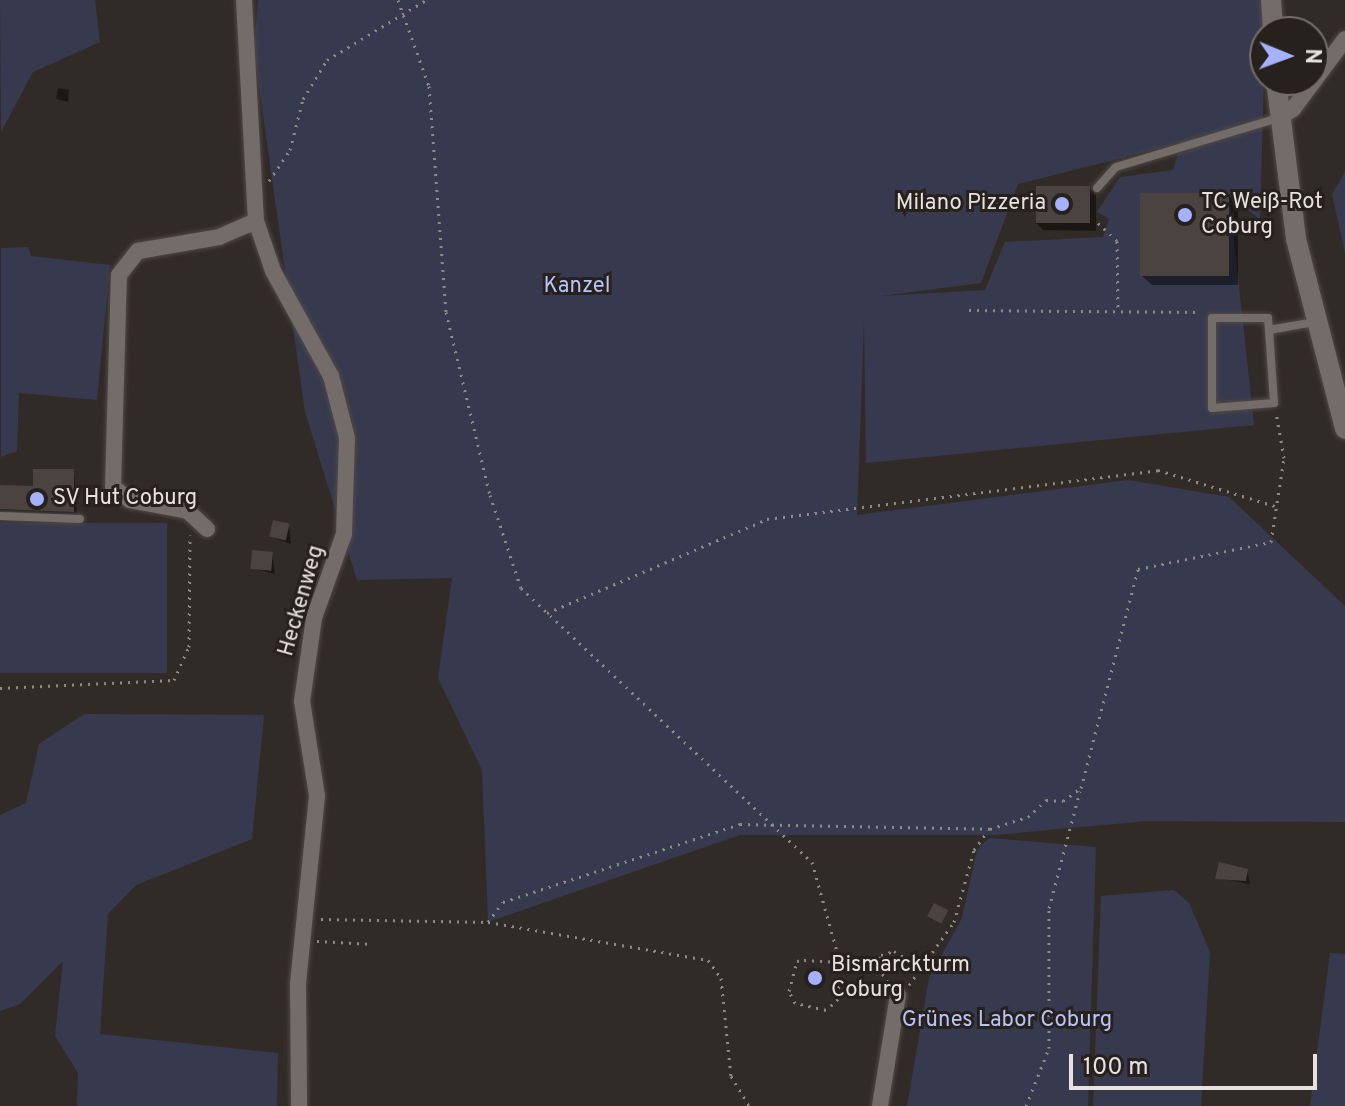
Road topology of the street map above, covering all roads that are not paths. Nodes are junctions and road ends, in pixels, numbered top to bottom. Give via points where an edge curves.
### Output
1 (244, 0) edge
2 (1345, 39) edge
3 (1277, 96) edge
4 (1279, 118) junction
5 (1097, 188) dead end
6 (256, 221) junction
7 (1316, 322) junction
8 (1269, 330) junction
9 (1345, 429) edge
10 (0, 516) edge
11 (80, 519) dead end
12 (207, 529) dead end
13 (898, 995) road end
14 (299, 1106) edge
15 (880, 1106) edge

1 - 6 street, Heckenweg
2 - 4 street via 1293,109
3 - 4 street
4 - 5 lane via 1116,167
4 - 7 street
6 - 12 street via 219,237 138,251 119,275 113,487 130,500 188,511
6 - 14 street, Heckenweg via 273,271 331,376 347,438 344,534 314,618 302,701 317,796 301,939
7 - 8 lane
7 - 9 street
8 - 8 lane via 1268,318 1212,318 1212,408 1274,403
10 - 11 lane
13 - 15 street

